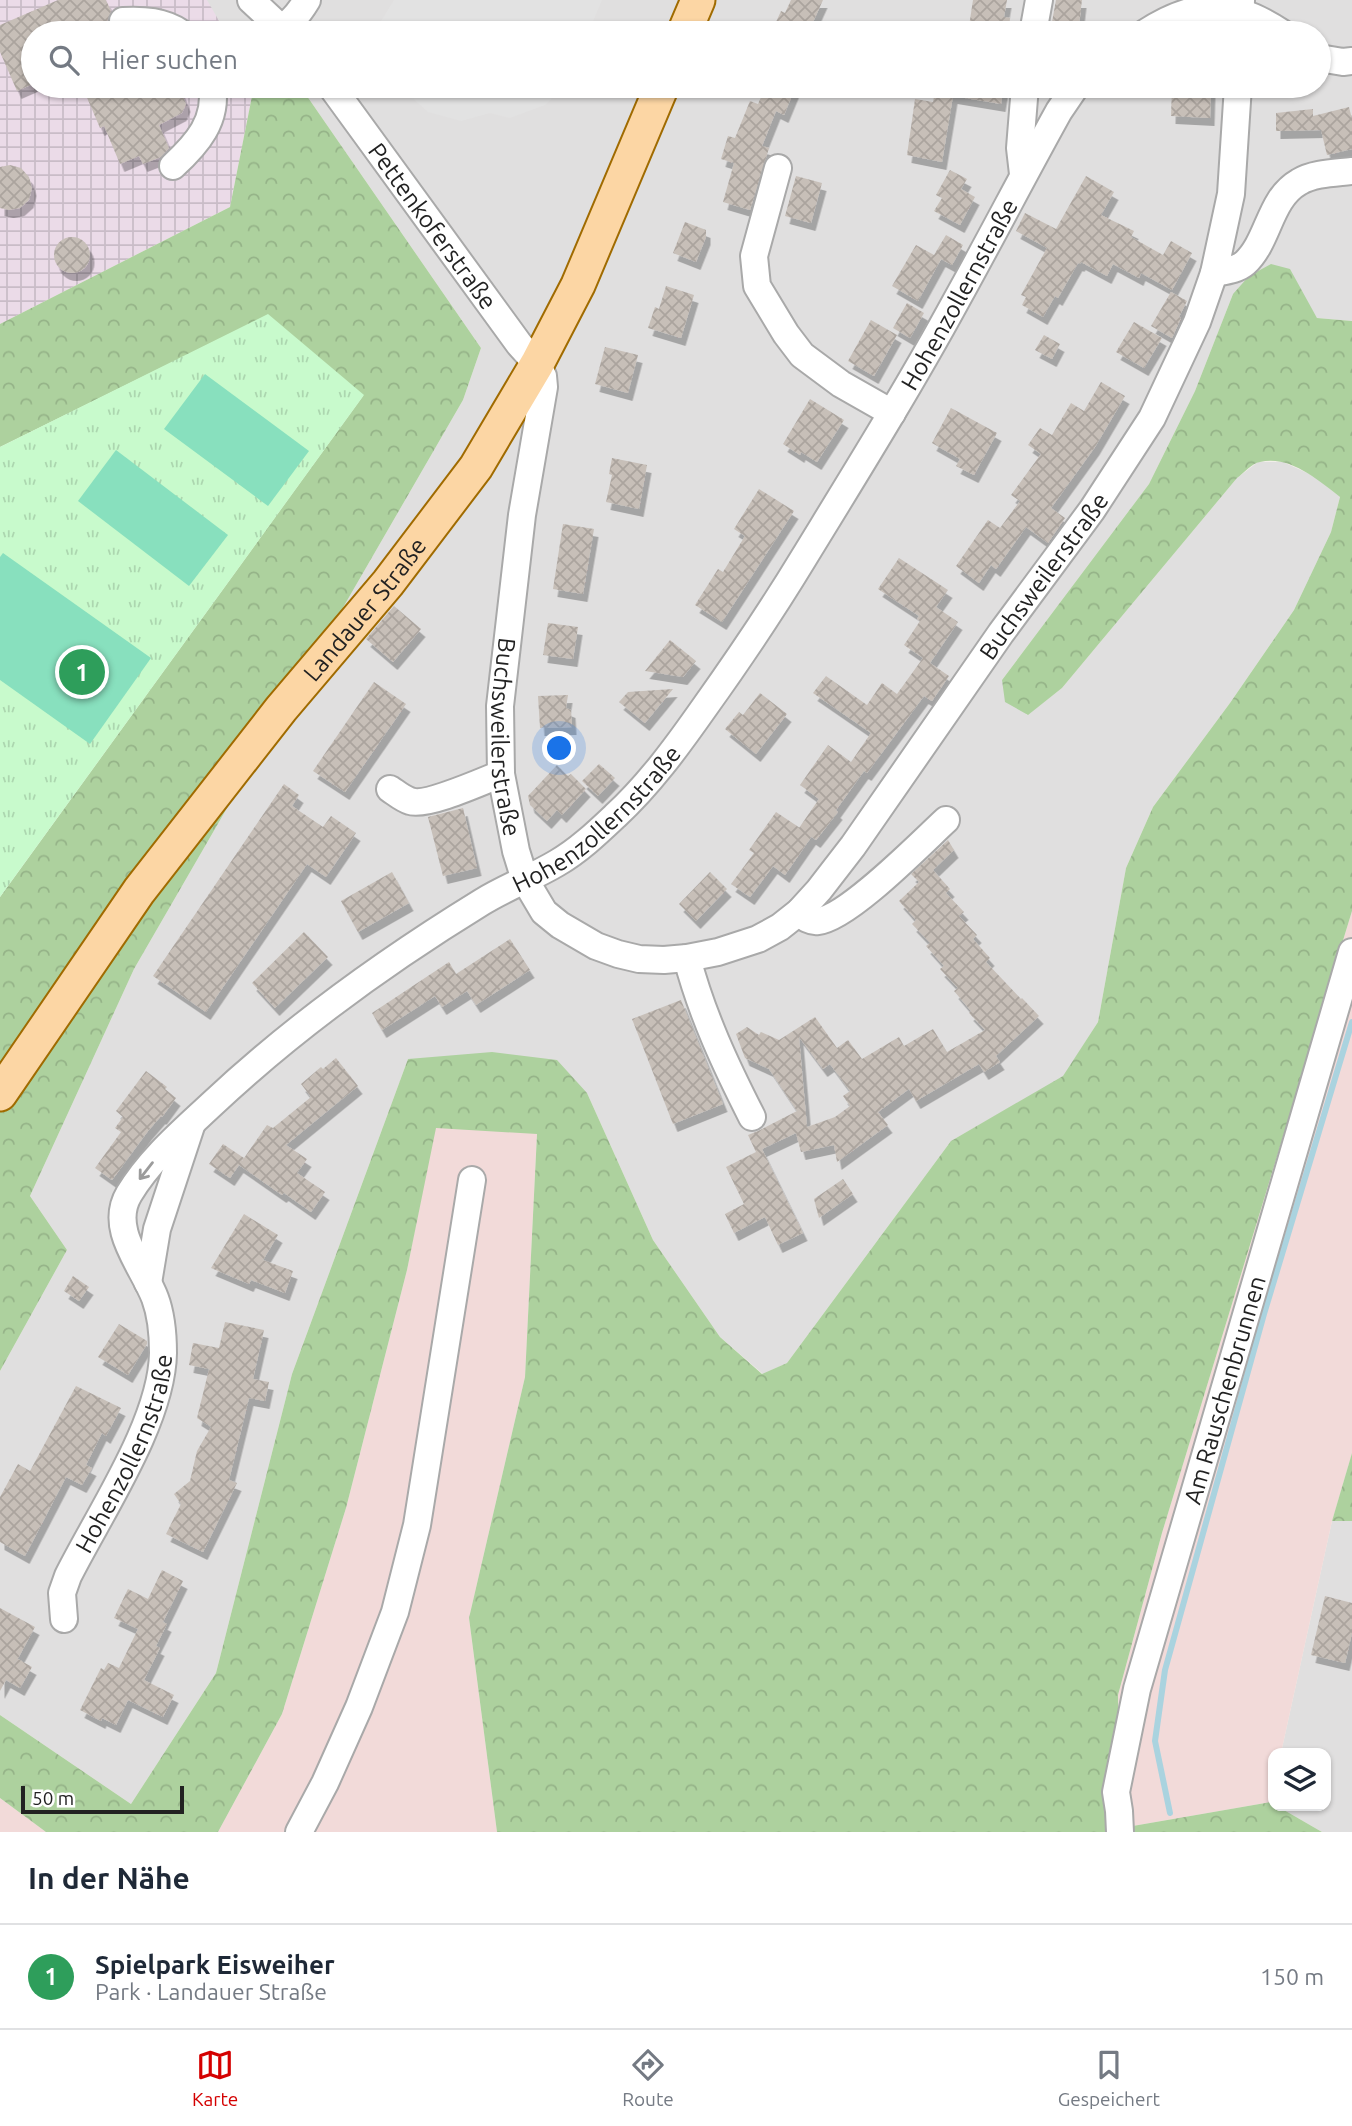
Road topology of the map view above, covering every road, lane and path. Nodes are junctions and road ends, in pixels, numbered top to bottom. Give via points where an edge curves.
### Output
1 (251, 0) edge
2 (307, 0) edge
3 (698, 0) edge
4 (1039, 0) edge
5 (1241, 3) edge
6 (123, 20) dead end
7 (152, 21) edge
8 (270, 21) edge
9 (292, 21) edge
10 (689, 21) edge
11 (1035, 21) edge
12 (1167, 21) edge
13 (1240, 21) edge
14 (1266, 21) edge
15 (1331, 60) edge
16 (1352, 61) edge
17 (213, 98) edge
18 (340, 98) edge
19 (657, 98) edge
20 (1024, 98) edge
21 (1068, 98) edge
22 (1237, 98) edge
23 (173, 166) dead end
24 (778, 168) dead end
25 (1352, 170) edge
26 (1023, 174) junction
27 (1214, 273) junction
28 (537, 364) junction
29 (892, 413) junction
30 (501, 774) junction
31 (390, 789) dead end
32 (946, 820) dead end
33 (525, 880) junction
34 (799, 912) junction
35 (1352, 953) edge
36 (687, 958) junction
37 (0, 1094) edge
38 (752, 1118) dead end
39 (192, 1122) junction
40 (472, 1180) dead end
41 (148, 1283) junction
42 (64, 1619) dead end
43 (299, 1832) edge
44 (1120, 1832) edge

1 - 8 street
2 - 9 street
3 - 10 main road
4 - 11 street
5 - 12 street via 1198,7
5 - 13 street
5 - 14 street
6 - 7 street
15 - 16 street
17 - 23 street via 209,122 194,146
18 - 28 street, Pettenkoferstraße
19 - 28 main road, Landauer Straße via 578,285
20 - 26 street, Hohenzollernstraße
21 - 26 street, Hohenzollernstraße
22 - 27 street, Buchsweilerstraße via 1231,194
24 - 29 street, Hohenzollernstraße via 754,256 757,286 802,355
25 - 27 street via 1296,184 1284,196 1244,264
26 - 29 street, Hohenzollernstraße
27 - 34 street, Buchsweilerstraße via 1153,418 853,846
28 - 30 street, Buchsweilerstraße via 544,387 505,654
28 - 37 main road, Landauer Straße via 476,467 433,526 281,709 139,891
29 - 33 street, Hohenzollernstraße via 744,651 662,765 585,843
30 - 31 street via 419,802
30 - 33 street, Buchsweilerstraße
32 - 34 street via 878,883 831,918 808,920
33 - 36 street, Buchsweilerstraße via 544,912 596,946 639,959
33 - 39 street, Hohenzollernstraße via 474,906 354,987 285,1039
34 - 36 street, Buchsweilerstraße via 758,939
35 - 44 street, Am Rauschenbrunnen via 1138,1689 1116,1792
36 - 38 street via 714,1040
39 - 41 street, Hohenzollernstraße via 157,1229
39 -> 41 street, Hohenzollernstraße via 157,1157 125,1200 122,1212 130,1250
40 - 43 street via 417,1525 395,1612 359,1707
41 - 42 street, Hohenzollernstraße via 157,1302 162,1336 161,1377 141,1436 68,1576 62,1593

